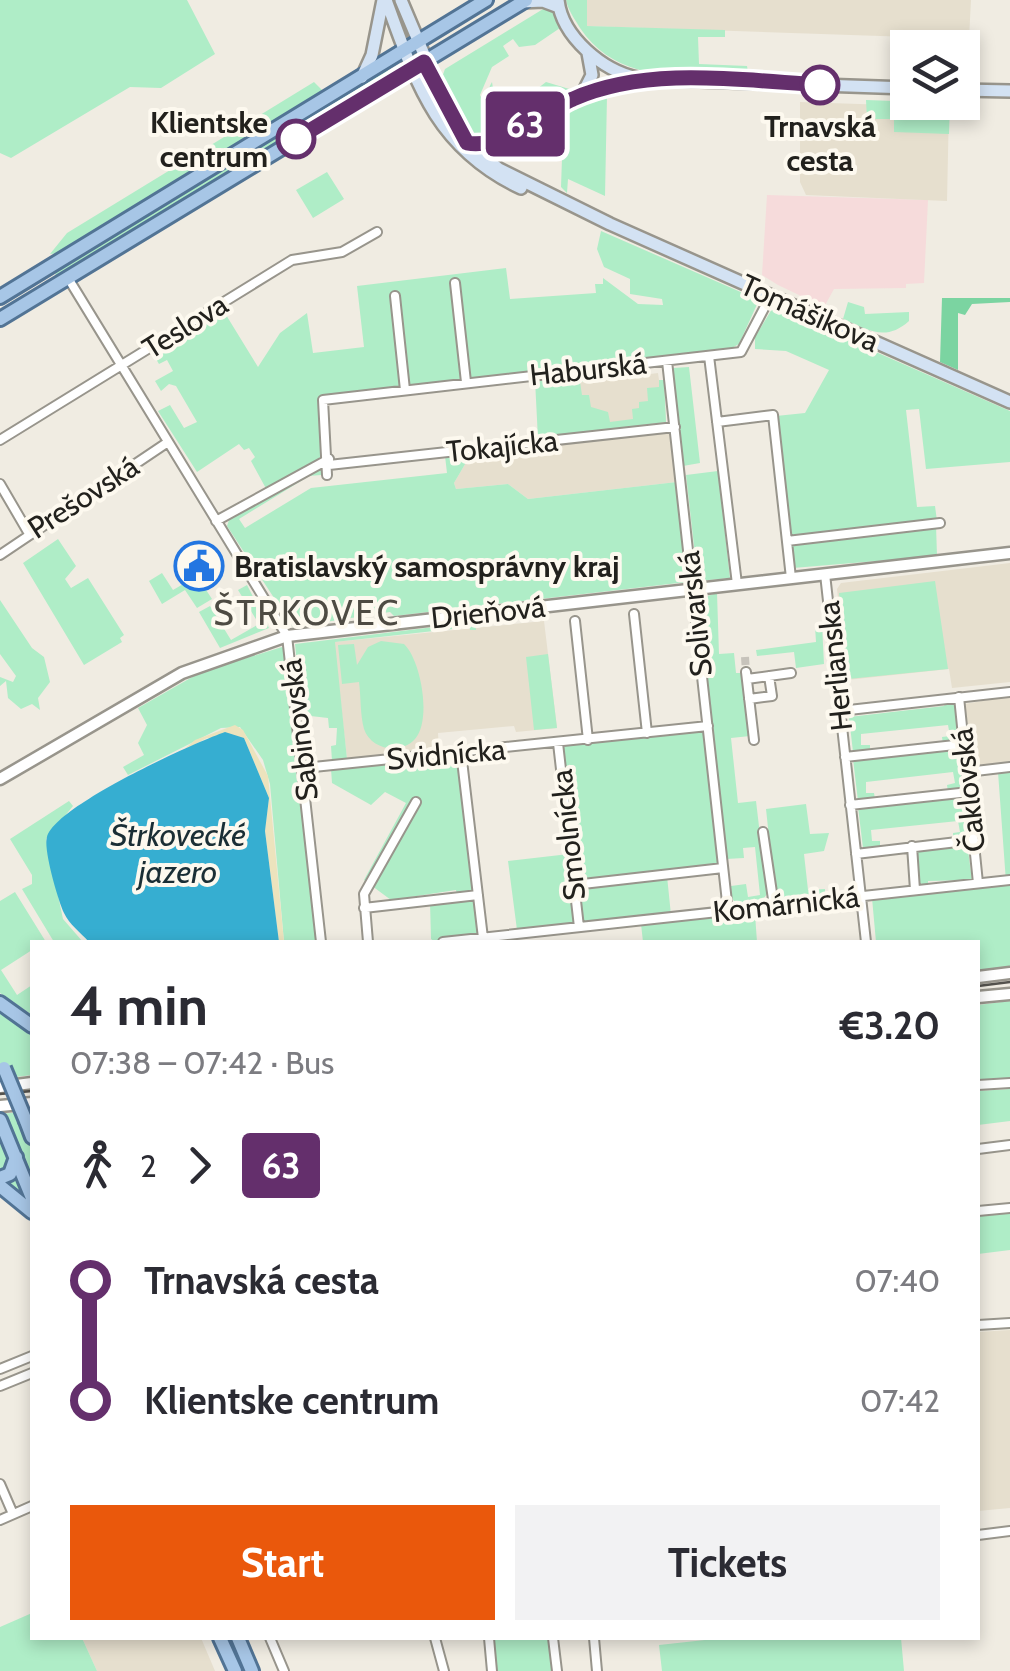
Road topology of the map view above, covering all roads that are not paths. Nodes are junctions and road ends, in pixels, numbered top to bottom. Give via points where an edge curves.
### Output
1 (384, 0) edge
2 (401, 0) edge
3 (486, 0) edge
4 (524, 1) edge
5 (559, 4) edge
6 (434, 33) junction
7 (418, 42) junction
8 (404, 50) junction
9 (588, 53) junction
10 (424, 62) junction
11 (362, 76) junction
12 (396, 79) junction
13 (642, 79) junction
14 (426, 83) junction
15 (890, 87) edge
16 (980, 90) edge
17 (1010, 91) edge
18 (582, 95) junction
19 (500, 138) junction
20 (467, 143) junction
21 (499, 169) junction
22 (610, 224) junction
23 (376, 232) dead end
24 (68, 278) junction
25 (455, 283) dead end
26 (0, 296) edge
27 (395, 296) dead end
28 (770, 296) junction
29 (0, 319) edge
30 (709, 356) junction
31 (667, 360) junction
32 (122, 366) junction
33 (466, 382) junction
34 (405, 390) junction
35 (1010, 402) edge
36 (717, 422) junction
37 (675, 428) junction
38 (0, 440) edge
39 (168, 442) junction
40 (328, 466) junction
41 (0, 484) edge
42 (216, 521) junction
43 (940, 523) dead end
44 (28, 532) junction
45 (787, 540) junction
46 (1010, 553) edge
47 (0, 554) edge
48 (826, 574) junction
49 (791, 578) junction
50 (737, 584) junction
51 (692, 589) junction
52 (634, 614) dead end
53 (575, 621) dead end
54 (287, 636) junction
55 (791, 673) dead end
56 (769, 676) junction
57 (1010, 692) edge
58 (959, 697) junction
59 (750, 699) junction
60 (840, 710) junction
61 (708, 728) junction
62 (647, 733) junction
63 (588, 740) junction
64 (754, 740) dead end
65 (558, 743) junction
66 (964, 744) junction
67 (461, 752) junction
68 (845, 757) junction
69 (1010, 766) edge
70 (304, 768) junction
71 (966, 772) junction
72 (0, 779) edge
73 (969, 792) junction
74 (416, 802) dead end
75 (850, 805) junction
76 (764, 832) dead end
77 (974, 840) junction
78 (912, 846) junction
79 (856, 854) junction
80 (723, 868) junction
81 (1010, 880) edge
82 (978, 883) junction
83 (574, 885) junction
84 (916, 890) junction
85 (478, 894) junction
86 (861, 896) junction
87 (774, 906) junction
88 (364, 908) junction
89 (728, 911) junction
90 (579, 928) junction
91 (482, 938) junction
92 (321, 940) edge
93 (368, 940) edge
94 (462, 940) edge
95 (866, 940) edge
96 (1010, 973) edge
97 (980, 977) edge
98 (1010, 994) edge
99 (980, 997) edge
100 (0, 1007) edge
101 (30, 1028) edge
102 (2, 1064) edge
103 (30, 1082) edge
104 (1010, 1083) edge
105 (980, 1085) edge
106 (0, 1087) edge
107 (30, 1103) edge
108 (0, 1106) edge
109 (1, 1122) edge
110 (30, 1132) edge
111 (1010, 1146) edge
112 (980, 1149) edge
113 (16, 1157) junction
114 (0, 1182) edge
115 (30, 1193) edge
116 (1010, 1208) edge
117 (30, 1210) edge
118 (980, 1211) edge
119 (1010, 1323) edge
120 (980, 1325) edge
121 (30, 1357) edge
122 (0, 1370) edge
123 (30, 1374) edge
124 (0, 1386) edge
125 (0, 1484) edge
126 (30, 1507) edge
127 (12, 1514) junction
128 (0, 1520) edge
129 (1010, 1531) edge
130 (980, 1535) edge
131 (221, 1640) edge
132 (239, 1640) edge
133 (271, 1640) edge
134 (436, 1640) edge
135 (488, 1640) edge
136 (553, 1640) edge
137 (594, 1640) edge
138 (236, 1671) edge
139 (254, 1671) edge
140 (284, 1671) edge
141 (444, 1671) edge
142 (492, 1671) edge
143 (556, 1671) edge
144 (598, 1671) edge

1 - 8 main road, Tomášikova
1 - 11 main road
2 - 7 main road, Tomášikova
3 - 6 main road
4 - 5 main road
4 - 10 main road
5 - 9 main road
6 - 7 main road
6 - 10 main road
7 - 8 main road
7 - 10 main road, Tomášikova
8 - 10 main road, Tomášikova
8 - 11 main road
9 - 13 main road
9 - 18 main road via 592,75
10 - 12 main road
10 - 14 main road, Tomášikova
11 - 26 main road
12 - 14 main road
12 - 24 main road
13 - 15 main road
13 - 18 main road
14 - 20 main road, Tomášikova
14 - 22 main road, Tomášikova via 449,137 480,166 546,201
16 - 17 main road
18 - 19 main road
19 - 20 main road
19 - 21 main road
20 - 21 main road, Tomášikova
21 - 22 main road, Tomášikova
22 - 28 main road, Tomášikova
23 - 32 street, Teslova via 349,250 292,260
24 - 29 main road
24 - 32 street, Sabinovská
25 - 33 street
27 - 34 street
28 - 30 street, Haburská via 745,348
28 - 35 main road, Tomášikova
30 - 31 street, Haburská
30 - 36 street
31 - 33 street, Haburská
31 - 37 street, Solivarská
32 - 38 street, Teslova
32 - 39 street, Sabinovská
33 - 34 street, Haburská
34 - 40 street, Haburská via 323,400
36 - 45 street via 774,415
36 - 50 street
37 - 40 street, Tokajícka
37 - 51 street, Solivarská
39 - 42 street, Sabinovská
39 - 44 street, Prešovská
40 - 42 street, Tokajícka
41 - 44 street
42 - 54 street, Sabinovská
43 - 45 street
44 - 47 street, Prešovská
45 - 49 street
46 - 48 street, Drieňová
48 - 49 street, Drieňová
48 - 60 street, Herlianska
49 - 50 street, Drieňová
50 - 51 street, Drieňová
51 - 54 street, Drieňová
51 - 61 street, Solivarská
52 - 62 street
53 - 63 street
54 - 70 street, Sabinovská
54 - 72 street, Drieňová via 182,673
55 - 56 street
56 - 59 street via 772,696
56 - 59 street via 747,676
57 - 58 street
58 - 60 street
58 - 66 street, Čaklovská
59 - 64 street
60 - 68 street, Herlianska
61 - 62 street, Svidnícka
61 - 80 street, Solivarská
62 - 63 street, Svidnícka
63 - 65 street, Svidnícka
65 - 67 street, Svidnícka
65 - 83 street, Smolnícka
66 - 68 street, Herlianska
66 - 71 street, Čaklovská
67 - 70 street, Svidnícka
67 - 85 street
68 - 75 street, Herlianska
69 - 71 street
70 - 92 street, Sabinovská
71 - 73 street, Čaklovská
73 - 75 street
73 - 77 street, Čaklovská
74 - 88 street via 364,894
75 - 79 street, Herlianska
76 - 87 street
77 - 78 street
77 - 82 street, Čaklovská
78 - 79 street
78 - 84 street
79 - 86 street, Herlianska
80 - 83 street
80 - 89 street, Solivarská
81 - 82 street, Komárnická
82 - 84 street, Komárnická
83 - 90 street, Smolnícka
84 - 86 street, Komárnická
85 - 88 street
85 - 91 street
86 - 87 street, Komárnická
86 - 95 street, Herlianska
87 - 89 street, Komárnická
88 - 93 street
89 - 90 street, Komárnická
90 - 91 street, Komárnická
91 - 94 street, Komárnická
96 - 97 street
98 - 99 street
100 - 101 main road
102 - 110 main road, bridge
103 - 106 street
104 - 105 street
107 - 108 street
109 - 113 main road
111 - 112 street
113 - 114 main road
113 - 115 main road
114 - 117 main road
116 - 118 street
119 - 120 street
121 - 122 street
123 - 124 street
125 - 127 street
126 - 127 street
127 - 128 street
129 - 130 street
131 - 138 main road
132 - 139 main road
133 - 140 street
134 - 141 street
135 - 142 street
136 - 143 street
137 - 144 street

